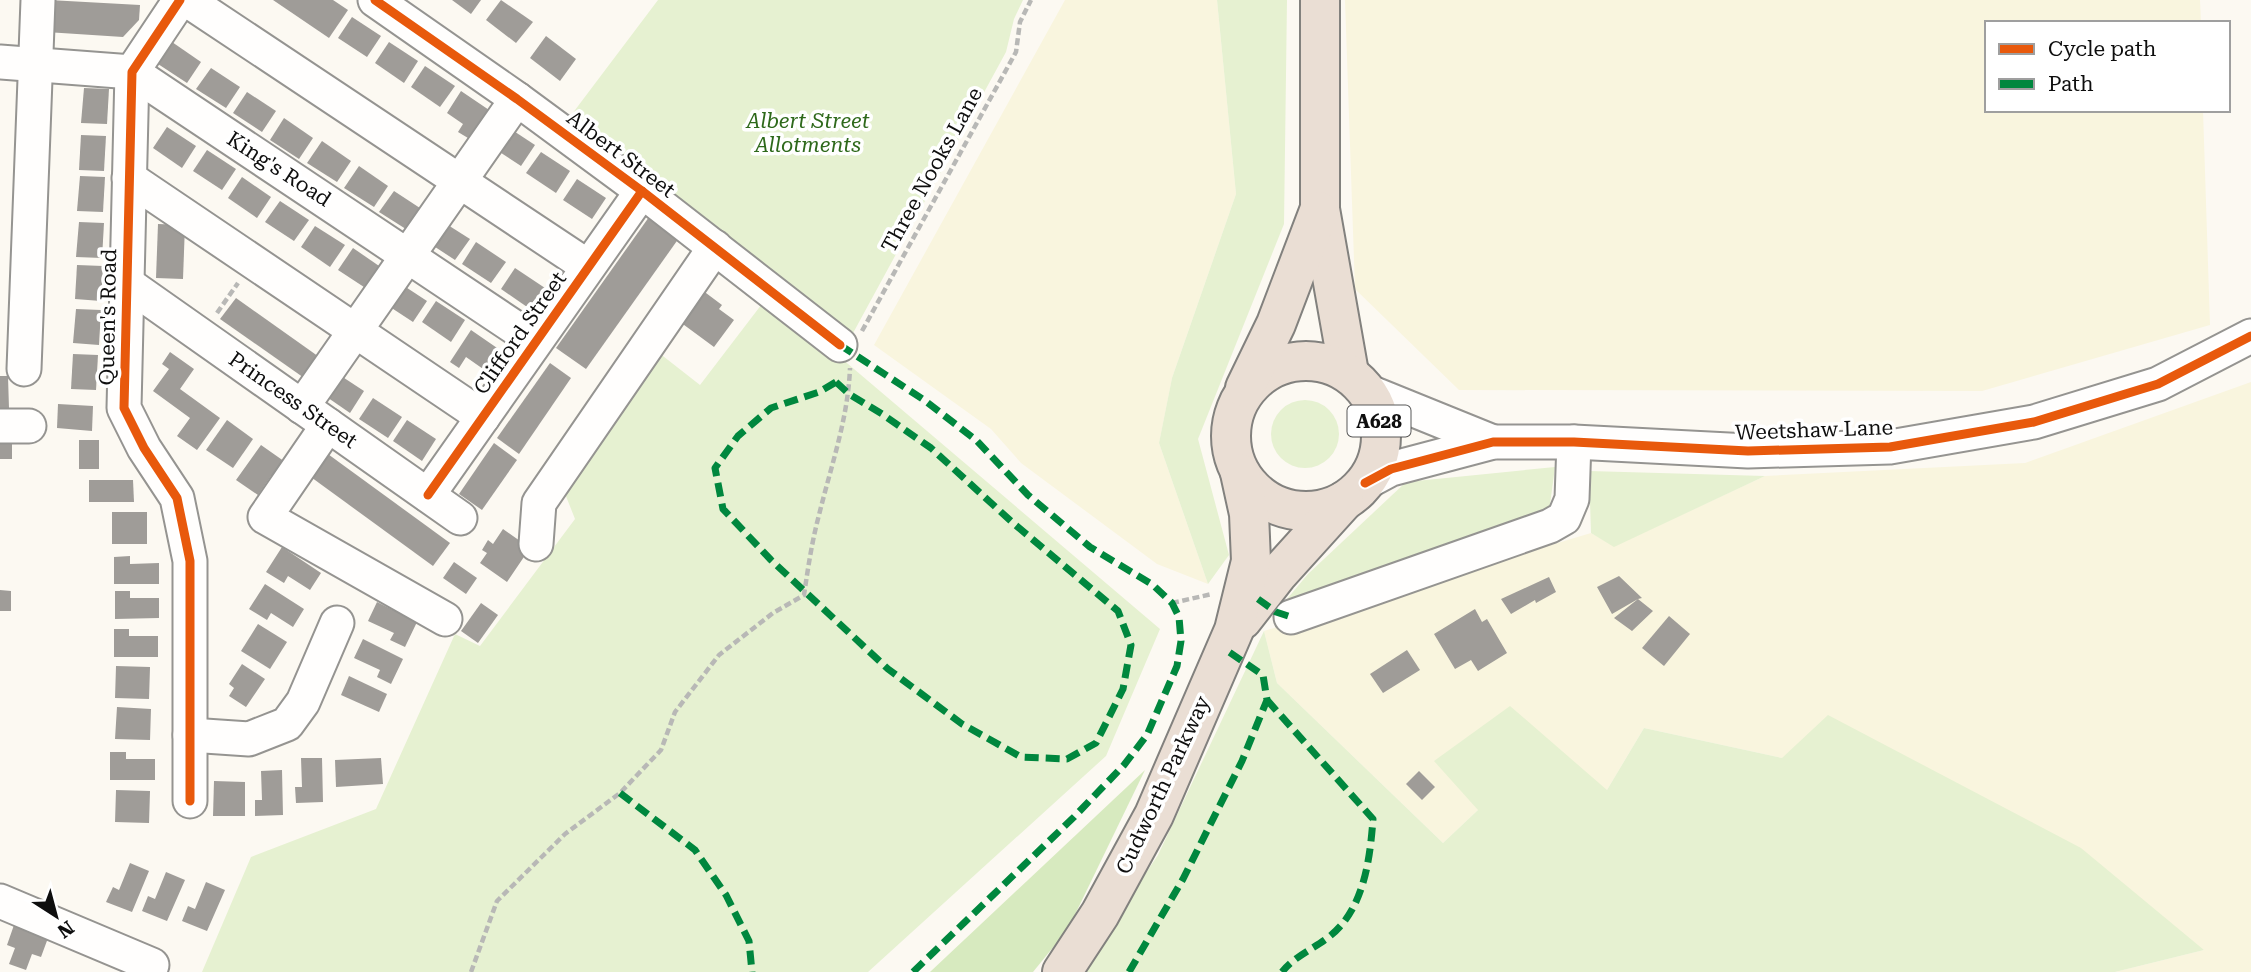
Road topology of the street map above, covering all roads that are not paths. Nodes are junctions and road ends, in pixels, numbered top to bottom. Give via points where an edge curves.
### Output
1 (38, 0) edge
2 (180, 0) edge
3 (187, 0) edge
4 (375, 0) edge
5 (1320, 0) edge
6 (0, 62) edge
7 (34, 65) junction
8 (132, 72) junction
9 (517, 99) junction
10 (129, 178) junction
11 (459, 182) junction
12 (642, 191) junction
13 (1320, 209) junction
14 (715, 247) junction
15 (408, 255) junction
16 (587, 266) junction
17 (125, 282) junction
18 (355, 331) junction
19 (2251, 336) edge
20 (535, 341) junction
21 (849, 349) road end
22 (24, 369) dead end
23 (1358, 382) junction
24 (1238, 401) junction
25 (315, 416) junction
26 (483, 417) junction
27 (1493, 442) junction
28 (1574, 442) junction
29 (1240, 474) junction
30 (1355, 492) junction
31 (428, 495) junction
32 (460, 518) dead end
33 (536, 544) dead end
34 (1237, 614) junction
35 (1291, 617) dead end
36 (445, 619) dead end
37 (337, 624) dead end
38 (190, 735) junction
39 (190, 801) dead end
40 (0, 901) edge
41 (149, 972) edge
42 (1062, 972) edge

1 - 7 street
2 - 8 street
3 - 11 street
4 - 9 street, Albert Street
5 - 13 highway, Cudworth Parkway / A628
6 - 7 street, King's Road
7 - 8 street, King's Road
7 - 22 street
8 - 10 street, Queen's Road
8 - 15 street, King's Road
9 - 11 street
9 - 12 street, Albert Street
10 - 17 street, Queen's Road
10 - 18 street
11 - 15 street
11 - 16 street
12 - 14 street, Albert Street
12 - 16 street, Clifford Street
13 - 23 highway, Cudworth Parkway / A628
13 - 24 highway, Cudworth Parkway / A628 via 1276,324
14 - 21 street, Albert Street
14 - 33 street via 539,503
15 - 18 street
15 - 20 street, King's Road
16 - 20 street, Clifford Street
17 - 25 street, Princess Street
17 - 38 street, Queen's Road via 124,408 177,498 190,561
18 - 25 street
18 - 26 street
19 - 28 street, Weetshaw Lane via 2158,384 2034,422 1890,447 1748,451
20 - 26 street, Clifford Street
23 - 24 highway, Cudworth Parkway / A628 via 1326,362 1300,360 1275,366 1254,380
23 - 27 street, Weetshaw Lane
23 - 30 highway, Cudworth Parkway / A628 via 1378,413 1381,437 1377,461
24 - 29 highway, Cudworth Parkway / A628 via 1230,424 1231,450
25 - 31 street, Princess Street
25 - 36 street via 265,517
26 - 31 street, Clifford Street
27 - 28 street, Weetshaw Lane
27 - 30 street, Weetshaw Lane via 1391,469
28 - 35 street via 1572,499 1564,517 1550,526
29 - 30 highway, Cudworth Parkway / A628 via 1255,492 1275,505 1298,511 1322,510
29 - 34 highway, Cudworth Parkway / A628 via 1249,514 1251,561
30 - 34 highway, Cudworth Parkway / A628
31 - 32 street, Princess Street
34 - 42 highway, Cudworth Parkway / A628 via 1154,815
37 - 38 street via 303,702 287,724 249,739
38 - 39 street, Queen's Road
40 - 41 street via 152,965

